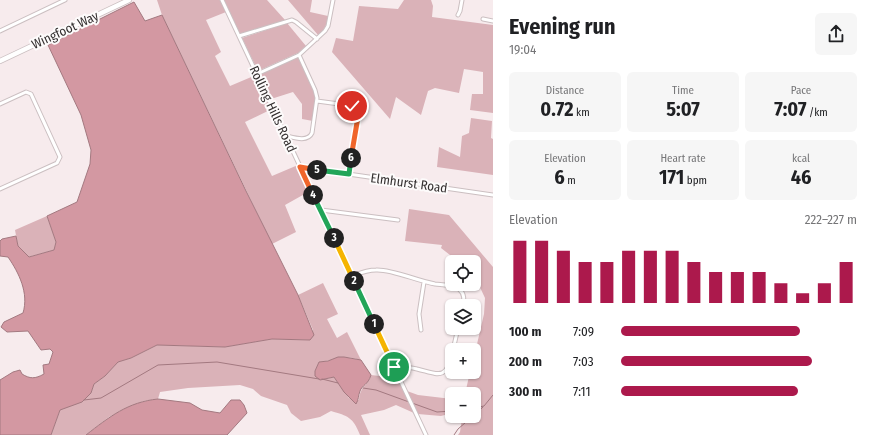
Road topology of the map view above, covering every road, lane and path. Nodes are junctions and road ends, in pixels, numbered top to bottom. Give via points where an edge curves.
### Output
1 (65, 0) edge
2 (129, 0) edge
3 (222, 0) edge
4 (333, 0) edge
5 (462, 0) edge
6 (458, 15) dead end
7 (484, 19) dead end
8 (493, 21) edge
9 (0, 31) edge
10 (240, 36) junction
11 (317, 39) junction
12 (299, 55) junction
13 (0, 61) edge
14 (257, 74) junction
15 (317, 101) junction
16 (0, 104) edge
17 (286, 136) junction
18 (300, 167) junction
19 (349, 174) junction
20 (0, 189) edge
21 (493, 195) edge
22 (321, 210) junction
23 (398, 220) dead end
24 (352, 276) junction
25 (424, 282) junction
26 (464, 299) edge
27 (421, 330) dead end
28 (394, 367) junction
29 (445, 371) edge
30 (426, 435) edge

1 - 9 street
2 - 13 street, Wingfoot Way
3 - 10 street, Rolling Hills Road
4 - 11 street via 328,26
5 - 6 street
7 - 8 street
10 - 11 street via 292,20
10 - 14 street, Rolling Hills Road
11 - 12 street
12 - 14 street
12 - 15 street via 315,90
14 - 17 street, Rolling Hills Road
15 - 17 street via 310,138
15 - 19 street via 354,106 359,110
16 - 20 street via 28,92 32,94 60,155 59,161
17 - 18 street, Rolling Hills Road
18 - 19 street, Elmhurst Road
18 - 22 street, Rolling Hills Road
19 - 21 street, Elmhurst Road
22 - 23 street
22 - 24 street, Rolling Hills Road
24 - 25 street via 369,270 382,270
24 - 28 street, Rolling Hills Road
25 - 26 street via 458,288
25 - 27 street via 418,314
28 - 29 street via 412,368 431,374
28 - 30 street, Rolling Hills Road

